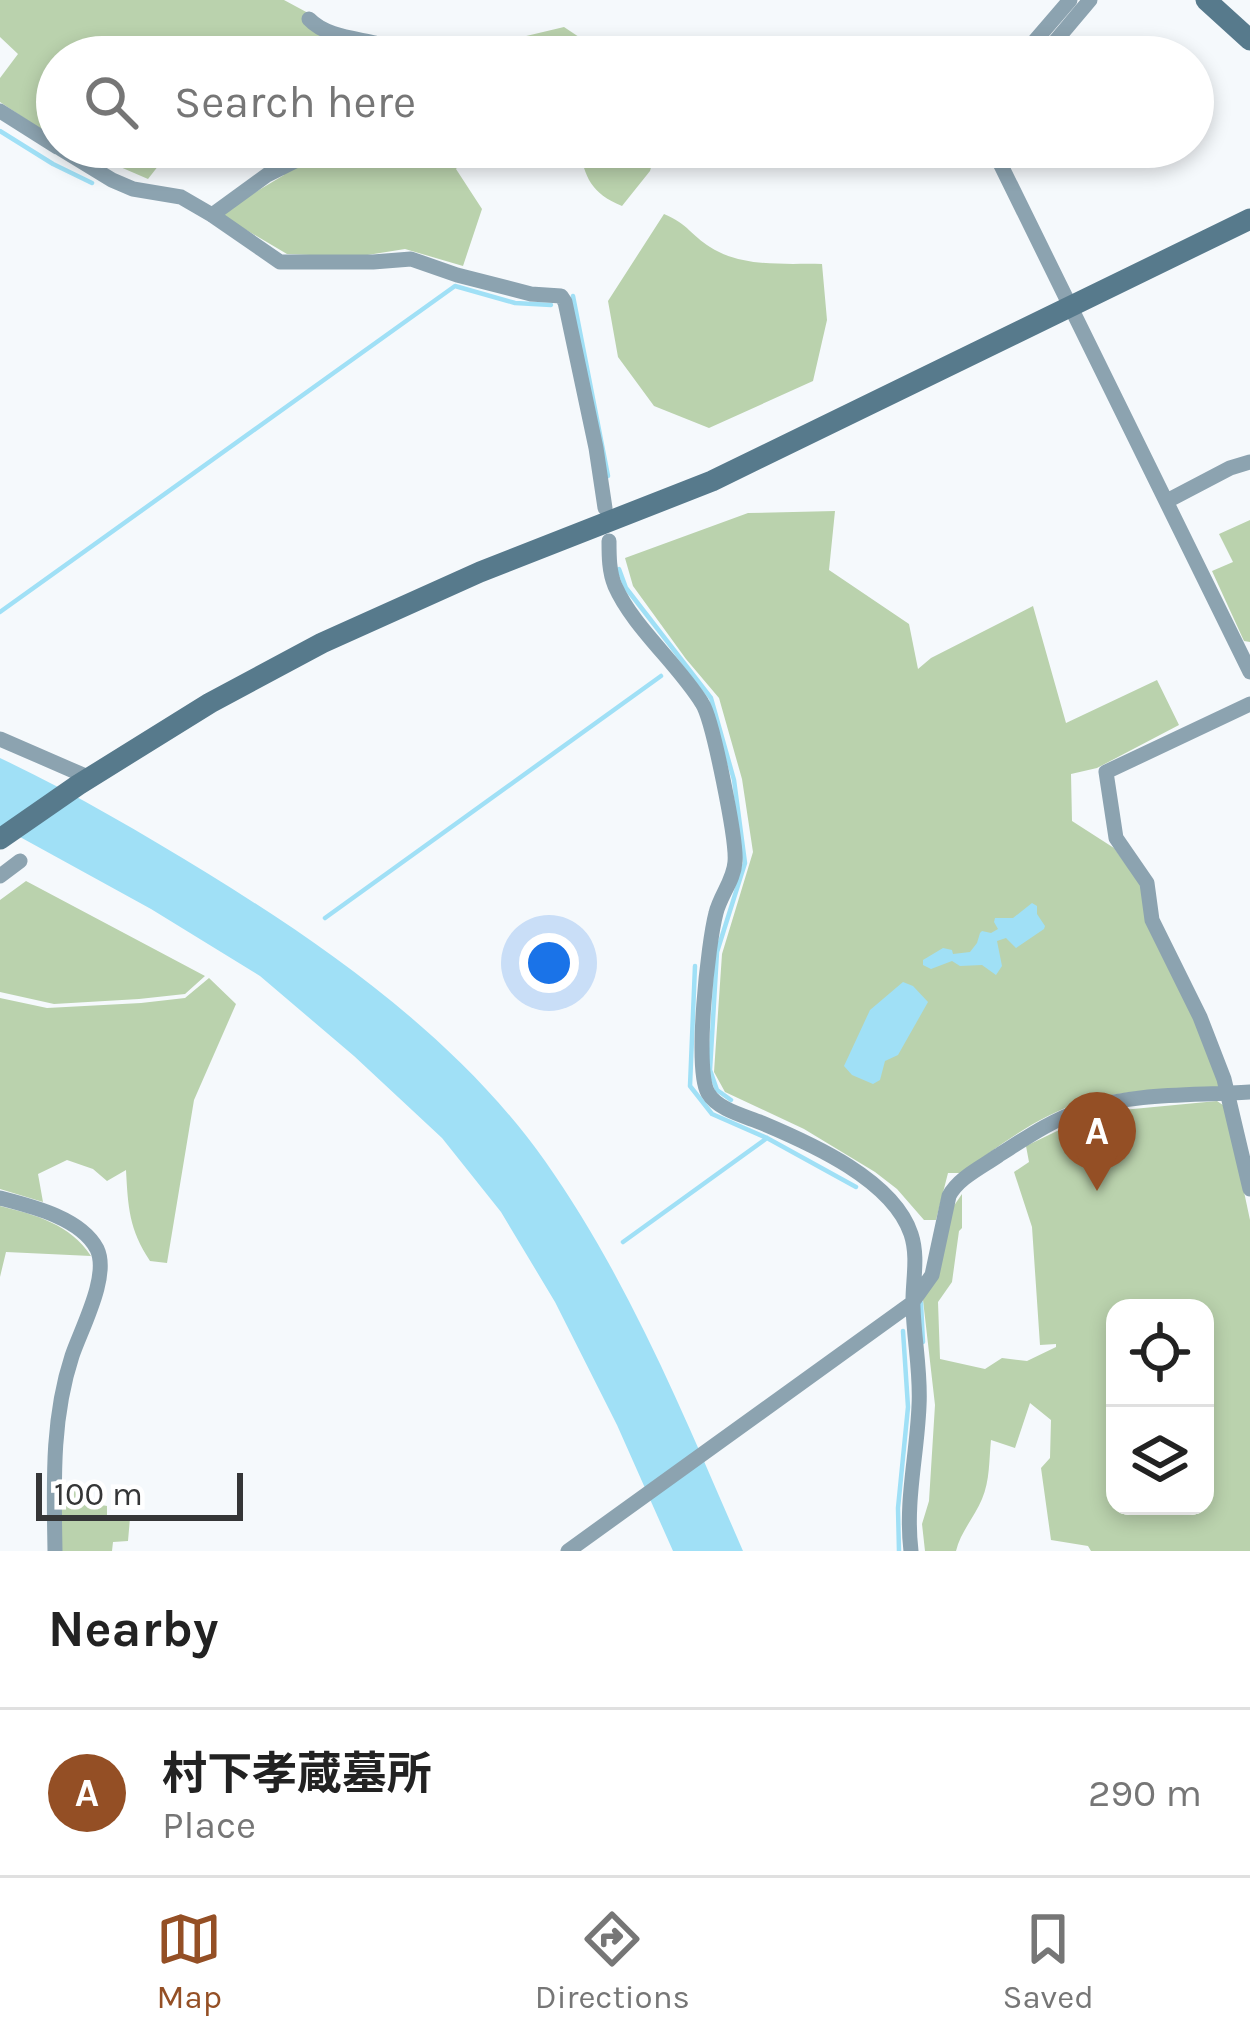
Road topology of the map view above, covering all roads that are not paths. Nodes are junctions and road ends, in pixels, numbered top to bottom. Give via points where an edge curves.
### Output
1 (1070, 0) edge
2 (1090, 0) edge
3 (1206, 0) edge
4 (309, 19) dead end
5 (346, 36) edge
6 (1039, 36) edge
7 (1060, 36) edge
8 (1250, 40) edge
9 (0, 111) edge
10 (36, 134) edge
11 (92, 168) edge
12 (281, 168) edge
13 (1002, 168) edge
14 (212, 215) junction
15 (1250, 219) edge
16 (1071, 306) junction
17 (1250, 462) edge
18 (1167, 501) junction
19 (605, 508) dead end
20 (609, 542) dead end
21 (1250, 671) edge
22 (1250, 704) edge
23 (0, 739) edge
24 (84, 782) junction
25 (0, 839) edge
26 (20, 861) dead end
27 (0, 876) edge
28 (1250, 1092) edge
29 (1229, 1093) junction
30 (1250, 1189) edge
31 (0, 1198) edge
32 (912, 1304) junction
33 (55, 1551) edge
34 (568, 1551) edge
35 (911, 1551) edge

1 - 6 street
2 - 7 street
3 - 8 street
4 - 5 street
9 - 10 street
11 - 14 street
12 - 14 street
13 - 16 street
14 - 19 street via 280,262 411,259 561,296
15 - 16 street
16 - 18 street
16 - 24 street via 712,481 322,643
17 - 18 street
18 - 21 street
20 - 32 street via 625,604 705,707 727,805 735,862 708,955 707,1092 724,1108 803,1140 889,1198 914,1241
22 - 29 street via 1106,772 1116,838 1148,883 1152,920
23 - 24 street
24 - 25 street
26 - 27 street
28 - 29 street
29 - 30 street
29 - 32 street via 1112,1102 1028,1136 954,1188 932,1276
31 - 33 street via 71,1224 99,1258 55,1431
32 - 34 street
32 - 35 street via 919,1387

